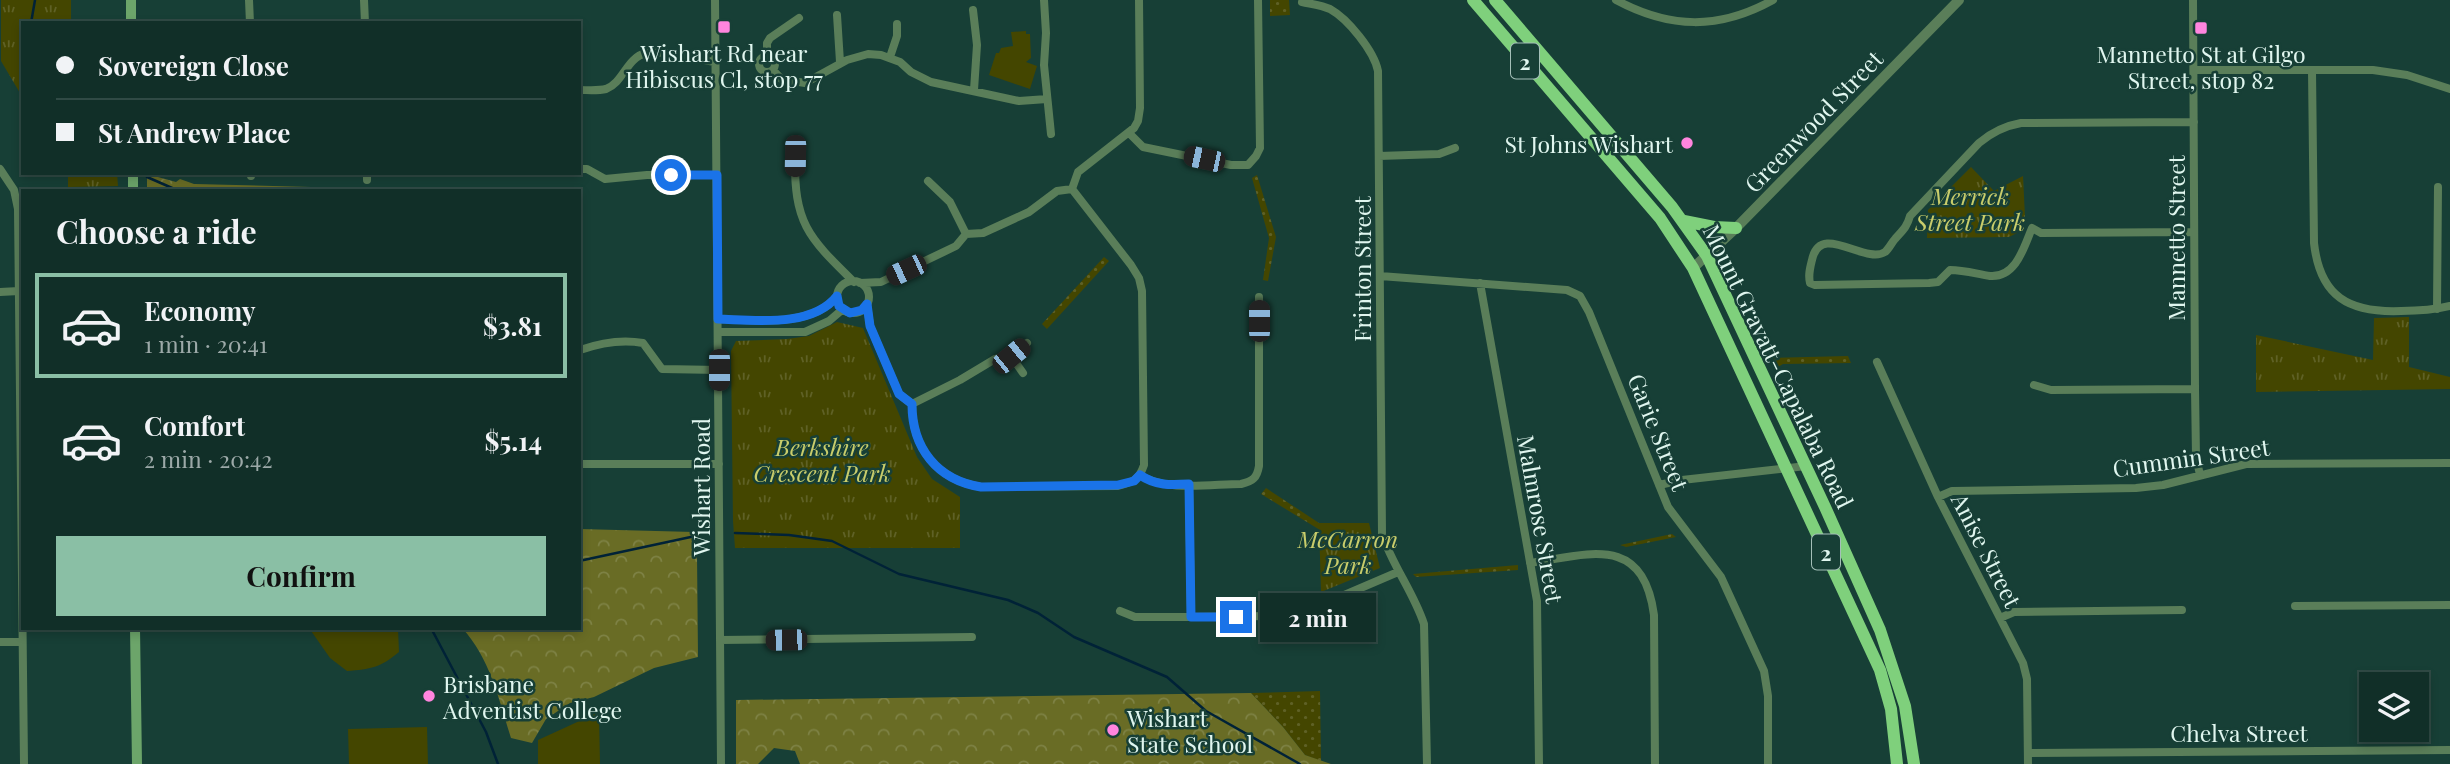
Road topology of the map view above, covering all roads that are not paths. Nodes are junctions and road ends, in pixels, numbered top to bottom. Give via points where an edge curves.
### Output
1 (131, 0) edge
2 (249, 0) edge
3 (365, 0) edge
4 (715, 0) edge
5 (1044, 0) edge
6 (1139, 0) edge
7 (1258, 0) edge
8 (1473, 0) edge
9 (1495, 0) edge
10 (1616, 0) edge
11 (1773, 0) edge
12 (1959, 0) edge
13 (2193, 0) edge
14 (1302, 2) dead end
15 (973, 10) dead end
16 (838, 15) dead end
17 (799, 18) dead end
18 (131, 21) edge
19 (250, 21) edge
20 (365, 21) edge
21 (897, 24) dead end
22 (767, 56) junction
23 (890, 57) junction
24 (715, 62) junction
25 (840, 62) junction
26 (773, 70) junction
27 (2194, 70) junction
28 (2312, 71) junction
29 (2450, 89) edge
30 (581, 90) edge
31 (974, 90) junction
32 (1047, 99) junction
33 (2194, 122) junction
34 (1129, 133) junction
35 (1051, 134) dead end
36 (1455, 148) dead end
37 (795, 156) dead end
38 (1379, 156) junction
39 (0, 169) edge
40 (581, 169) edge
41 (717, 175) junction
42 (928, 180) dead end
43 (2438, 187) dead end
44 (1072, 189) junction
45 (1684, 221) junction
46 (1736, 228) junction
47 (2194, 232) junction
48 (966, 234) junction
49 (1707, 256) junction
50 (838, 267) junction
51 (1693, 268) junction
52 (1380, 276) junction
53 (857, 282) junction
54 (881, 282) junction
55 (1480, 283) junction
56 (19, 291) junction
57 (0, 292) edge
58 (839, 292) junction
59 (1259, 297) dead end
60 (868, 300) junction
61 (2450, 306) edge
62 (843, 309) junction
63 (2437, 309) junction
64 (854, 313) junction
65 (718, 319) junction
66 (870, 326) junction
67 (718, 332) junction
68 (1027, 343) dead end
69 (581, 350) edge
70 (1011, 356) junction
71 (1877, 362) dead end
72 (719, 370) junction
73 (1023, 373) dead end
74 (2034, 385) dead end
75 (2195, 389) junction
76 (912, 404) junction
77 (2450, 463) edge
78 (581, 464) edge
79 (719, 464) junction
80 (1806, 466) junction
81 (1786, 468) junction
82 (1140, 475) junction
83 (2200, 475) junction
84 (1189, 484) junction
85 (1659, 485) junction
86 (1938, 496) junction
87 (21, 525) edge
88 (1530, 563) junction
89 (1398, 572) junction
90 (2450, 605) edge
91 (1321, 606) dead end
92 (2295, 606) dead end
93 (2182, 610) dead end
94 (1120, 611) dead end
95 (1282, 616) dead end
96 (1191, 617) junction
97 (2000, 618) junction
98 (22, 630) edge
99 (135, 630) edge
100 (972, 638) dead end
101 (720, 640) junction
102 (0, 642) edge
103 (22, 642) junction
104 (2450, 750) edge
105 (2028, 753) junction
106 (24, 764) edge
107 (137, 764) edge
108 (721, 764) edge
109 (1427, 764) edge
110 (1539, 764) edge
111 (1655, 764) edge
112 (1768, 764) edge
113 (1898, 764) edge
114 (1914, 764) edge
115 (2028, 764) edge

1 - 18 main road
2 - 19 street
3 - 20 street
4 - 24 street, Wishart Road
5 - 32 street
6 - 34 street via 1140,108
7 - 34 street via 1260,148 1248,165 1143,147
8 - 51 highway, Mount Gravatt-Capalaba Road / 2 via 1666,225
9 - 45 highway, Mount Gravatt-Capalaba Road / 2
10 - 11 street via 1663,20 1692,23 1733,18
12 - 46 street, Greenwood Street
13 - 27 street, Mannetto Street
14 - 38 street, Frinton Street via 1337,14 1376,60
15 - 31 street via 977,45
16 - 25 street
17 - 22 street via 770,38
21 - 23 street
22 - 26 street via 774,60
22 - 26 street via 760,59 759,67 765,72
23 - 25 street via 868,54
23 - 31 street via 922,79
24 - 30 street via 644,53 610,87
24 - 41 street, Wishart Road
25 - 26 street via 805,82 781,79
27 - 28 street
27 - 33 street, Mannetto Street
28 - 29 street via 2373,70
28 - 63 street via 2314,243 2322,278 2330,290 2358,308 2379,312
31 - 32 street via 1019,101
32 - 35 street
33 - 47 street, Mannetto Street
33 - 47 street via 2021,123 1991,132 1910,216 1907,227 1885,252 1820,245 1814,251 1808,277 1815,285 1928,284 1938,282 1950,270 1993,276 2006,273 2017,261 2032,228 2041,233
34 - 44 street via 1078,172
36 - 38 street via 1439,154
37 - 50 street via 803,223
38 - 52 street, Frinton Street
39 - 56 street via 18,209
40 - 41 street via 605,179
41 - 65 street, Wishart Road
42 - 48 street via 950,202
43 - 63 street
44 - 48 street via 1057,191 1029,212 984,233
44 - 82 street via 1139,278 1142,290 1144,465
45 - 46 highway
45 - 49 highway, Mount Gravatt-Capalaba Road / 2
46 - 49 street, Greenwood Street
47 - 75 street, Mannetto Street
48 - 54 street via 956,246
49 - 51 street, Greenwood Street
49 - 80 highway, Mount Gravatt-Capalaba Road / 2
50 - 53 street
50 - 58 street
51 - 81 highway, Mount Gravatt-Capalaba Road / 2
52 - 55 street, Garie Street
52 - 89 street, Frinton Street via 1382,534
53 - 54 street
53 - 58 street via 844,284
53 - 60 street via 866,289
54 - 60 street
55 - 85 street, Garie Street via 1567,290 1580,296
55 - 88 street, Malmrose Street
56 - 57 street
56 - 87 street
58 - 62 street
58 - 65 street via 820,312 781,320
59 - 84 street via 1257,476 1241,484
60 - 64 street
60 - 66 street
61 - 63 street
62 - 64 street
62 - 67 street via 805,332
64 - 66 street
65 - 67 street, Wishart Road
66 - 76 street via 899,394
67 - 72 street, Wishart Road
68 - 70 street
69 - 72 street via 632,341 643,343 662,369
70 - 73 street
70 - 76 street via 995,359
71 - 86 street, Anise Street
72 - 79 street, Wishart Road
74 - 75 street via 2051,390
75 - 83 street, Mannetto Street
76 - 82 street via 911,422 926,456 949,478 963,484 1118,485
77 - 83 street, Cummin Street via 2246,464
78 - 79 street
79 - 101 street, Wishart Road
80 - 81 street
80 - 114 highway, Mount Gravatt-Capalaba Road / 2 via 1891,659 1905,706
81 - 85 street
81 - 113 highway, Mount Gravatt-Capalaba Road / 2 via 1880,670
82 - 84 street via 1163,485
83 - 86 street, Cummin Street via 2136,488 1952,491
84 - 96 street
85 - 112 street, Garie Street via 1676,519 1721,577 1764,671
86 - 97 street, Anise Street
88 - 110 street, Malmrose Street via 1538,623
88 - 111 street via 1615,555 1626,560 1644,581 1654,615
89 - 91 street
89 - 109 street, Frinton Street via 1424,624
90 - 92 street
93 - 97 street via 2014,612
94 - 96 street via 1135,617
95 - 96 street
97 - 105 street, Anise Street via 2027,679
98 - 103 street
99 - 107 main road
100 - 101 street
101 - 108 street, Wishart Road
102 - 103 street
103 - 106 street
104 - 105 street, Chelva Street
105 - 115 street, Anise Street

